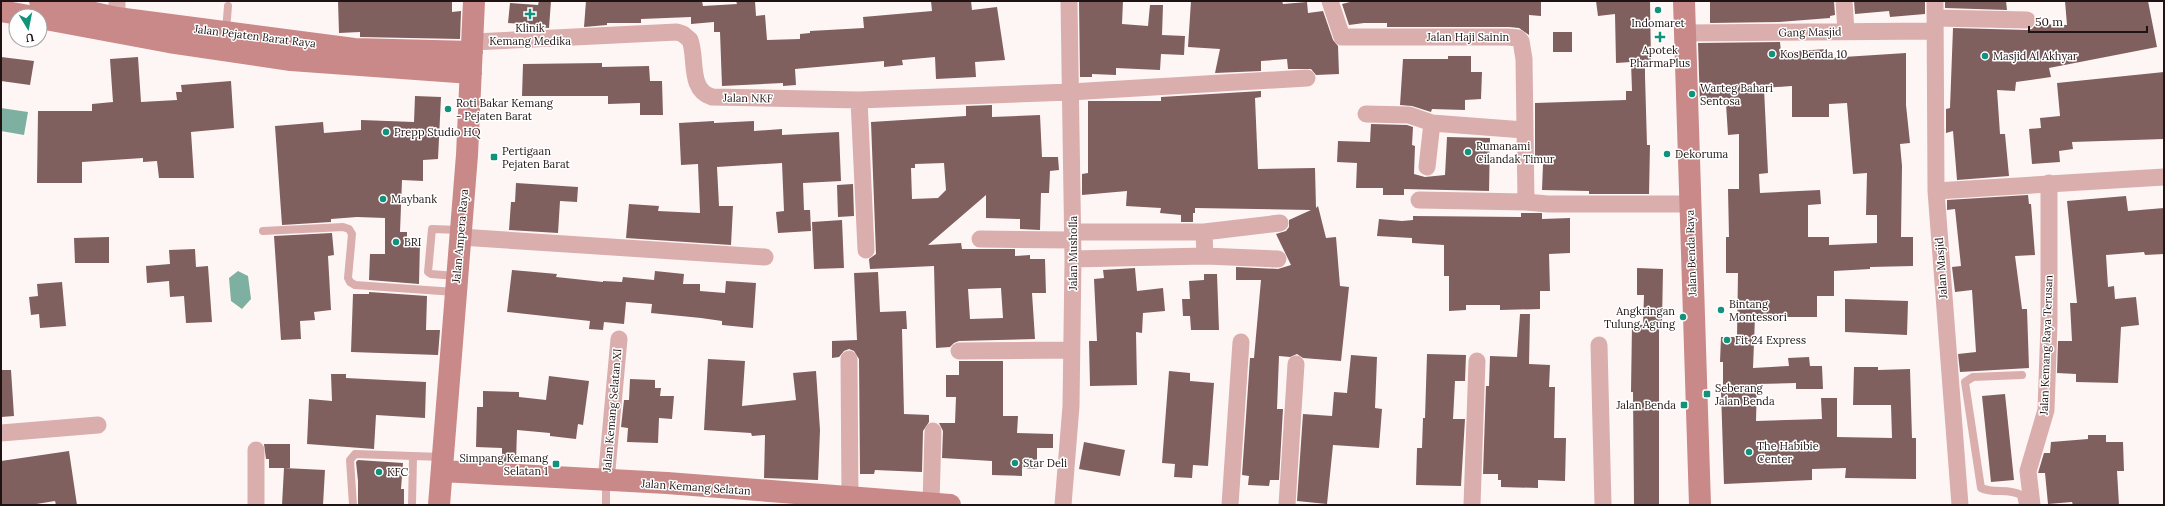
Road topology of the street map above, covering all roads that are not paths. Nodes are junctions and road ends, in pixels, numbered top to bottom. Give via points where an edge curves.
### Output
1 (40, 1) edge
2 (474, 1) edge
3 (1069, 1) edge
4 (1330, 1) edge
5 (1684, 1) edge
6 (1844, 1) edge
7 (228, 6) dead end
8 (117, 9) edge
9 (1935, 16) edge
10 (48, 19) edge
11 (2027, 20) dead end
12 (1846, 31) junction
13 (226, 32) junction
14 (1686, 33) junction
15 (472, 55) junction
16 (1307, 78) dead end
17 (1070, 92) junction
18 (859, 100) junction
19 (1366, 114) dead end
20 (1432, 123) junction
21 (1524, 130) junction
22 (1427, 167) dead end
23 (2164, 177) edge
24 (2049, 183) junction
25 (1936, 190) junction
26 (1419, 200) dead end
27 (1526, 202) junction
28 (1690, 204) junction
29 (1280, 224) dead end
30 (263, 231) dead end
31 (1204, 232) junction
32 (460, 234) junction
33 (1073, 236) junction
34 (980, 239) dead end
35 (866, 250) dead end
36 (1205, 256) junction
37 (765, 257) dead end
38 (1073, 259) junction
39 (1278, 259) dead end
40 (456, 284) junction
41 (619, 339) dead end
42 (1241, 342) dead end
43 (1599, 345) dead end
44 (959, 350) dead end
45 (1071, 350) junction
46 (849, 359) dead end
47 (1477, 361) dead end
48 (1296, 364) dead end
49 (2022, 376) dead end
50 (98, 425) dead end
51 (933, 431) dead end
52 (1, 433) edge
53 (256, 450) dead end
54 (413, 457) junction
55 (442, 464) junction
56 (606, 481) junction
57 (850, 499) junction
58 (931, 504) edge
59 (256, 505) edge
60 (353, 505) edge
61 (412, 505) edge
62 (439, 505) edge
63 (606, 505) edge
64 (1063, 505) edge
65 (1230, 505) edge
66 (1287, 505) edge
67 (1472, 505) edge
68 (1603, 505) edge
69 (1700, 505) edge
70 (1960, 505) edge
71 (2023, 505) edge
72 (2032, 505) edge

1 - 8 street, Jalan Pejaten Barat Raya
2 - 15 street, Jalan Ampera Raya
3 - 17 street, Jalan Musholla
4 - 21 street, Jalan Haji Sainin via 1341,36 1518,38 1524,50
5 - 14 street, Jalan Benda Raya
6 - 12 street
7 - 13 lane
8 - 13 street, Jalan Pejaten Barat Raya
9 - 11 street, Gang Masjid
9 - 12 street, Gang Masjid
9 - 25 street, Jalan Masjid
10 - 15 street, Jalan Pejaten Barat Raya via 169,42 291,60
12 - 14 street, Gang Masjid
13 - 15 street, Jalan Pejaten Barat Raya via 354,49
14 - 28 street, Jalan Benda Raya
15 - 18 street, Jalan NKF via 678,32 690,40 696,81 707,96
15 - 32 street, Jalan Ampera Raya
16 - 17 street, Jalan NKF
17 - 18 street, Jalan NKF
17 - 33 street, Jalan Musholla
18 - 35 street
19 - 20 street via 1416,116
20 - 21 street
20 - 22 street
21 - 27 street, Jalan Haji Sainin
23 - 24 street
24 - 25 street
24 - 72 street, Jalan Kemang Raya Terusan via 2046,410 2028,471
25 - 70 street, Jalan Masjid
26 - 27 street
27 - 28 street
28 - 69 street, Jalan Benda Raya
29 - 31 street
30 - 40 lane via 343,227 349,229 352,234 348,278 355,285
31 - 33 street
31 - 36 street
32 - 37 street
32 - 40 street, Jalan Ampera Raya
33 - 34 street
33 - 38 street, Jalan Musholla
36 - 38 street
36 - 39 street
38 - 45 street, Jalan Musholla
40 - 55 street, Jalan Ampera Raya
41 - 56 street, Jalan Kemang Selatan XI
42 - 65 street
43 - 68 street
44 - 45 street
45 - 64 street, Jalan Musholla via 1071,406
46 - 57 street
47 - 67 street
48 - 66 street
49 - 71 lane via 1973,377 1965,382 1981,488 1989,492 2013,491 2021,495
50 - 52 street
51 - 58 street
53 - 59 street
54 - 55 lane
54 - 60 lane via 358,453 352,456 350,460
54 - 61 lane
55 - 56 street, Jalan Kemang Selatan
55 - 62 street, Jalan Ampera Raya
56 - 57 street, Jalan Kemang Selatan via 667,483
56 - 63 lane
57 - 58 street, Jalan Kemang Selatan

